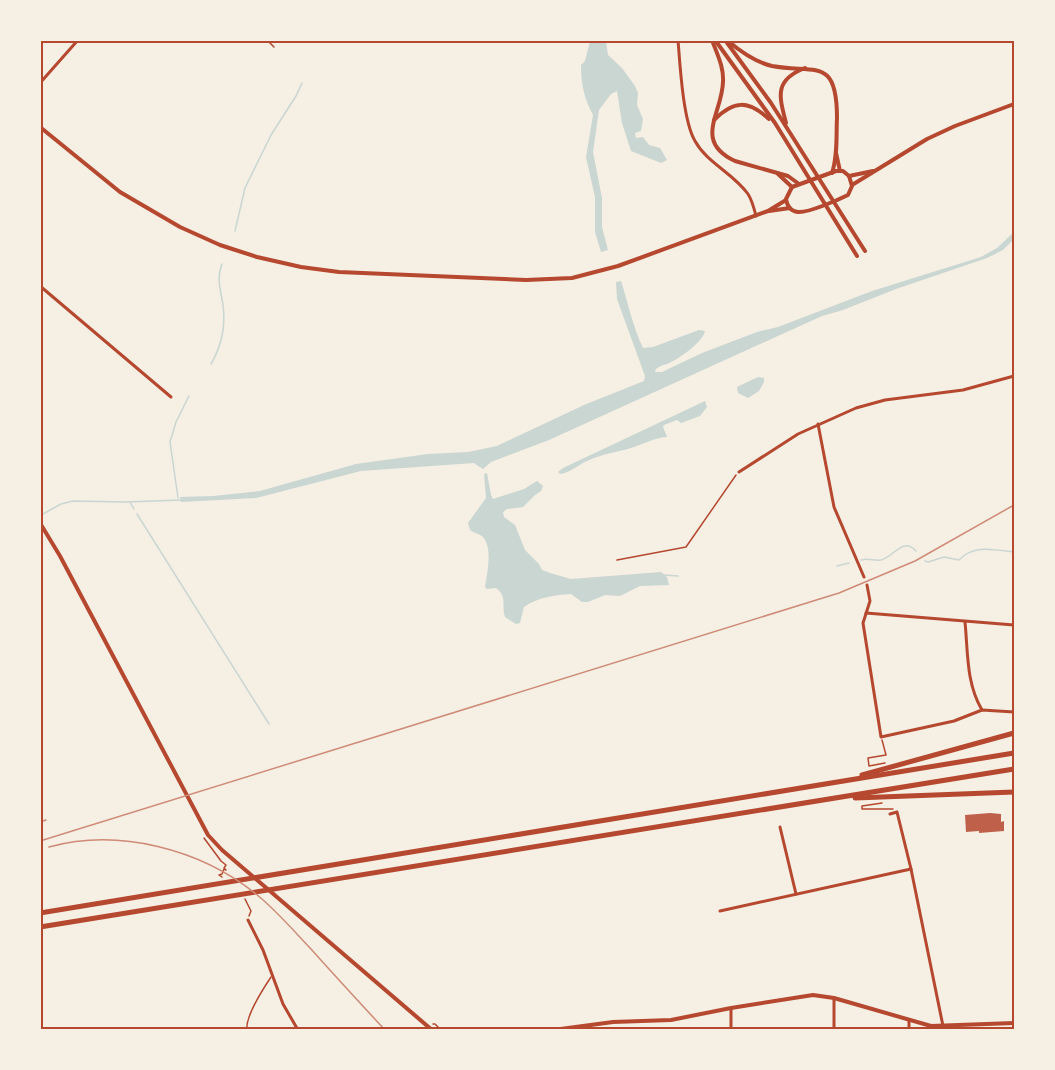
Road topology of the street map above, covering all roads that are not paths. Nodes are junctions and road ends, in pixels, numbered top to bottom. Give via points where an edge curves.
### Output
1 (78, 40) edge
2 (267, 40) edge
3 (678, 40) edge
4 (713, 40) edge
5 (727, 40) edge
6 (274, 46) dead end
7 (806, 68) junction
8 (40, 83) edge
9 (1014, 104) edge
10 (714, 120) junction
11 (775, 123) junction
12 (787, 126) junction
13 (40, 127) edge
14 (836, 153) junction
15 (840, 171) junction
16 (873, 171) junction
17 (832, 172) junction
18 (778, 173) junction
19 (849, 176) junction
20 (800, 184) junction
21 (852, 185) junction
22 (792, 187) junction
23 (786, 200) junction
24 (790, 208) junction
25 (768, 211) junction
26 (756, 216) junction
27 (865, 251) dead end
28 (857, 256) dead end
29 (40, 286) edge
30 (1014, 376) edge
31 (171, 397) dead end
32 (818, 424) junction
33 (739, 472) road end
34 (40, 523) edge
35 (864, 577) dead end
36 (867, 585) dead end
37 (866, 613) junction
38 (965, 622) junction
39 (1014, 625) edge
40 (982, 710) junction
41 (1014, 712) edge
42 (1014, 733) edge
43 (1014, 753) edge
44 (1014, 769) edge
45 (828, 784) junction
46 (1014, 792) edge
47 (832, 799) junction
48 (890, 814) dead end
49 (780, 827) dead end
50 (911, 868) junction
51 (796, 894) junction
52 (720, 911) dead end
53 (40, 913) edge
54 (248, 920) dead end
55 (40, 927) edge
56 (273, 975) junction
57 (834, 998) junction
58 (730, 1008) junction
59 (909, 1021) junction
60 (1014, 1023) edge
61 (943, 1026) junction
62 (432, 1027) edge
63 (247, 1029) edge
64 (298, 1029) edge
65 (553, 1029) edge
66 (731, 1029) edge
67 (834, 1029) edge
68 (909, 1029) edge

1 - 8 street
2 - 6 lane
3 - 26 street via 686,112 694,140 749,195
4 - 10 street via 723,73
4 - 11 street
5 - 7 street via 759,62
5 - 12 street
7 - 12 street via 790,76 781,87
7 - 14 street via 823,73 833,84
9 - 16 street via 927,139
10 - 11 street via 729,107 744,105 754,107
10 - 18 street via 712,137 722,153 735,161
11 - 28 street
12 - 27 street
13 - 26 street via 120,192 180,227 257,257 339,272 526,280 572,278 618,266
14 - 15 street
14 - 17 street
15 - 17 street
15 - 19 street
16 - 19 street
16 - 21 street
17 - 20 street
18 - 20 street
18 - 22 street
19 - 21 street
20 - 22 street
21 - 24 street via 844,197 801,212
22 - 23 street
23 - 24 street
23 - 25 street
24 - 25 street
25 - 26 street
29 - 31 street
30 - 32 street via 963,390 870,403
32 - 33 street
32 - 35 street via 834,507
34 - 62 street via 208,835
36 - 37 street via 870,601
37 - 38 street
37 - 40 street via 863,623 881,737 954,721
38 - 39 street
38 - 40 street via 969,678
40 - 41 street
42 - 45 highway
43 - 45 highway
44 - 47 highway
45 - 53 highway
46 - 47 highway
47 - 55 highway
48 - 50 street via 897,812
49 - 51 street
50 - 51 street
50 - 61 street
51 - 52 street
54 - 56 street
56 - 63 lane via 249,1016
56 - 64 street
57 - 58 street via 813,995
57 - 59 street
57 - 67 street
58 - 65 street via 671,1020
58 - 66 street
59 - 61 street
59 - 68 street
60 - 61 street

